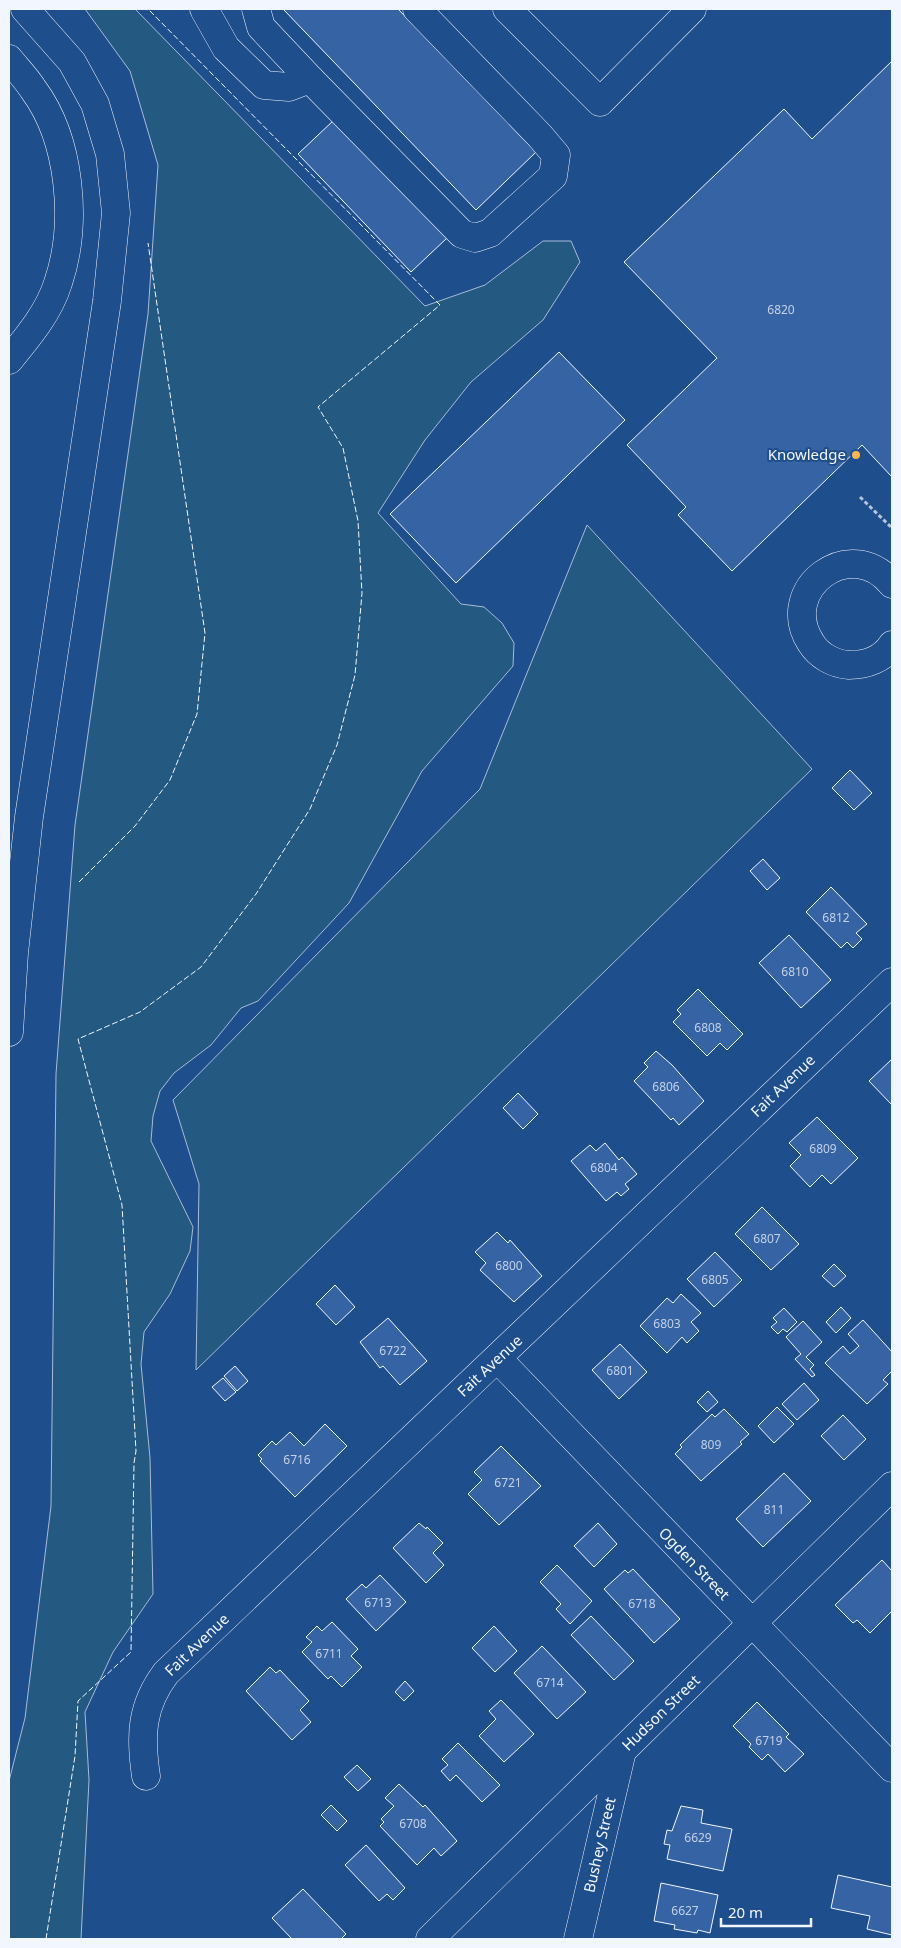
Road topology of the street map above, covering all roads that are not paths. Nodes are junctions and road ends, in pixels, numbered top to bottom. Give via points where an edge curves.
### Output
1 (16, 9) edge
2 (204, 9) edge
3 (256, 9) edge
4 (417, 9) edge
5 (507, 9) edge
6 (692, 9) edge
7 (32, 17) edge
8 (9, 59) edge
9 (310, 79) junction
10 (9, 360) edge
11 (892, 584) edge
12 (892, 645) edge
13 (892, 982) edge
14 (9, 1032) edge
15 (498, 1359) junction
16 (892, 1486) edge
17 (752, 1624) junction
18 (622, 1751) junction
19 (892, 1768) edge
20 (146, 1776) dead end
21 (430, 1939) edge
22 (578, 1939) edge

1 - 7 main road
2 - 9 main road via 226,48 264,84 289,87
3 - 9 main road via 261,26
4 - 9 main road via 556,155 553,176 490,233 475,238 462,234
5 - 6 main road via 600,102
7 - 14 main road via 72,62 95,104 110,154 116,213 107,301 30,817 14,953
8 - 10 main road via 34,90 52,124 66,170 70,229 58,284 35,328
11 - 12 main road via 871,567 854,563 837,566 810,586 803,601 801,618 805,634 814,648 842,664 859,665 874,660
13 - 15 main road, Fait Avenue
15 - 17 main road, Ogden Street
15 - 20 main road, Fait Avenue via 166,1673 153,1690 146,1712 143,1754
16 - 17 main road, Hudson Street
17 - 18 main road, Hudson Street
17 - 19 main road, Ogden Street
18 - 21 main road, Hudson Street
18 - 22 main road, Bushey Street

